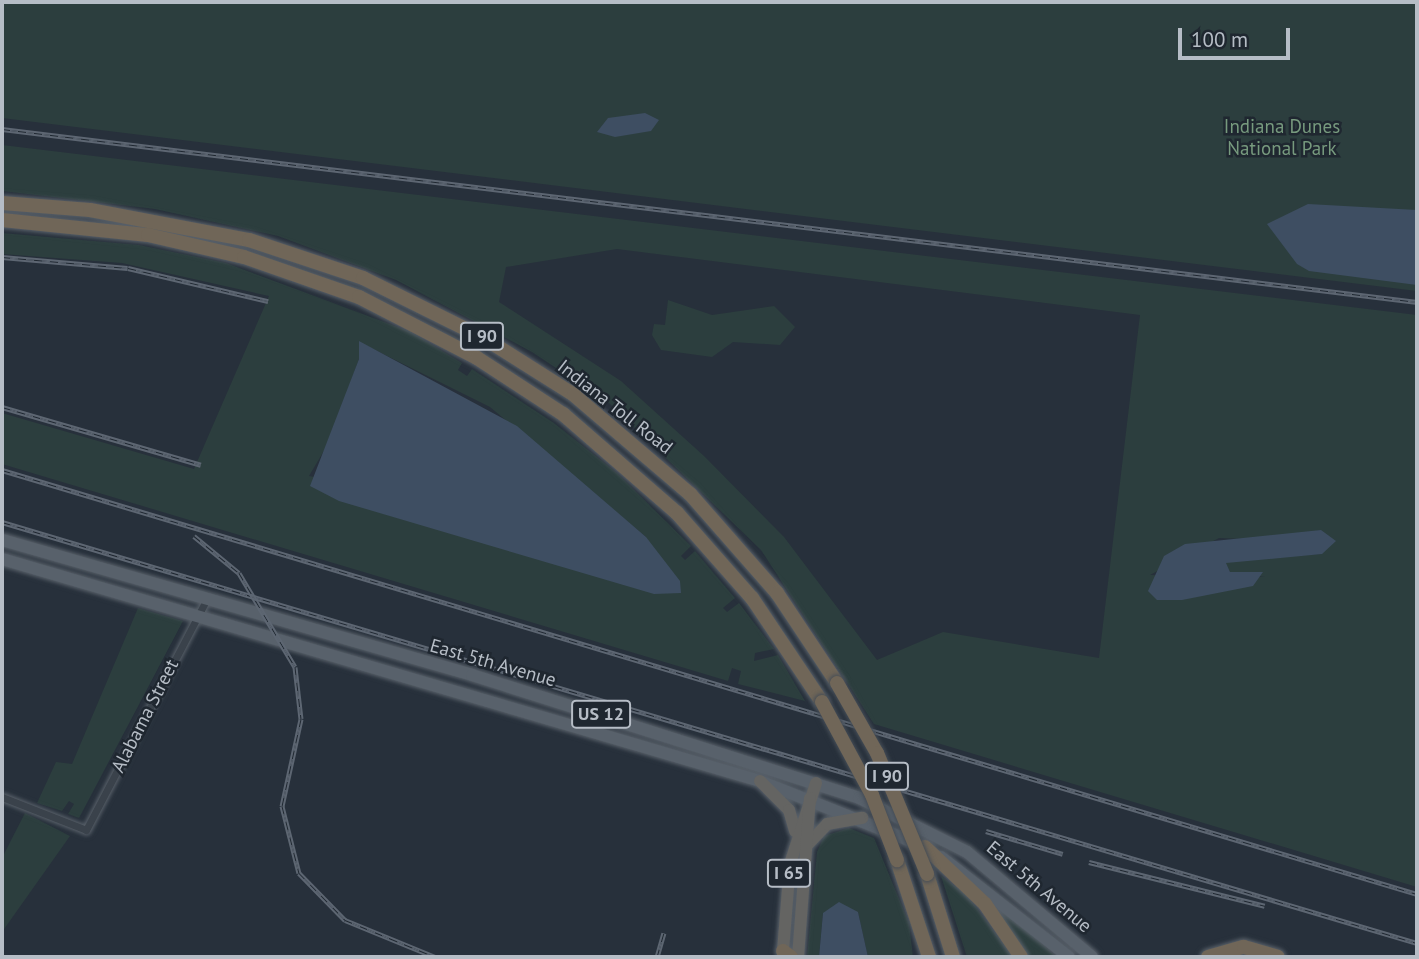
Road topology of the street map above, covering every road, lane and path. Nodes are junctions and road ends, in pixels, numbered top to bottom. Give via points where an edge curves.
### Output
1 (2, 203) edge
2 (2, 220) edge
3 (2, 540) edge
4 (2, 559) edge
5 (205, 602) junction
6 (199, 616) junction
7 (760, 781) junction
8 (816, 783) junction
9 (2, 797) edge
10 (810, 798) junction
11 (862, 818) junction
12 (796, 835) junction
13 (806, 847) junction
14 (925, 848) junction
15 (785, 955) edge
16 (798, 957) edge
17 (929, 957) edge
18 (953, 957) edge
19 (1021, 957) edge
20 (1069, 957) edge
21 (1092, 957) edge
22 (1208, 957) edge
23 (1228, 957) edge
24 (1258, 957) edge
25 (1278, 957) edge

1 - 18 highway, Indiana Toll Road / I 90, bridge via 90,210 249,240 363,278 484,338 585,403 690,494 777,593 837,683 882,765 927,874
2 - 17 highway, Indiana Toll Road / I 90, bridge via 148,235 244,257 359,297 477,358 573,422 669,505 752,598 822,702 872,795
3 - 5 main road, East 5th Avenue / US 12
4 - 6 main road, East 5th Avenue / US 12
5 - 6 street, Alabama Street
5 - 8 main road, East 5th Avenue / US 12 via 472,675
6 - 7 main road, East 5th Avenue / US 12
6 - 9 street, Alabama Street via 86,830
7 - 10 main road, East 5th Avenue / US 12
7 - 12 highway via 789,810
8 - 10 highway, I 65
8 - 21 main road, East 5th Avenue / US 12 via 894,811 967,852
10 - 11 main road, East 5th Avenue / US 12
10 - 12 highway, I 65
10 - 13 highway, I 65
11 - 13 highway via 827,824
11 - 14 main road, East 5th Avenue / US 12
12 - 15 highway, I 65
13 - 16 highway, I 65
14 - 19 highway via 985,904
14 - 20 main road, East 5th Avenue / US 12 via 997,895
22 - 25 highway via 1244,947
23 - 24 highway

